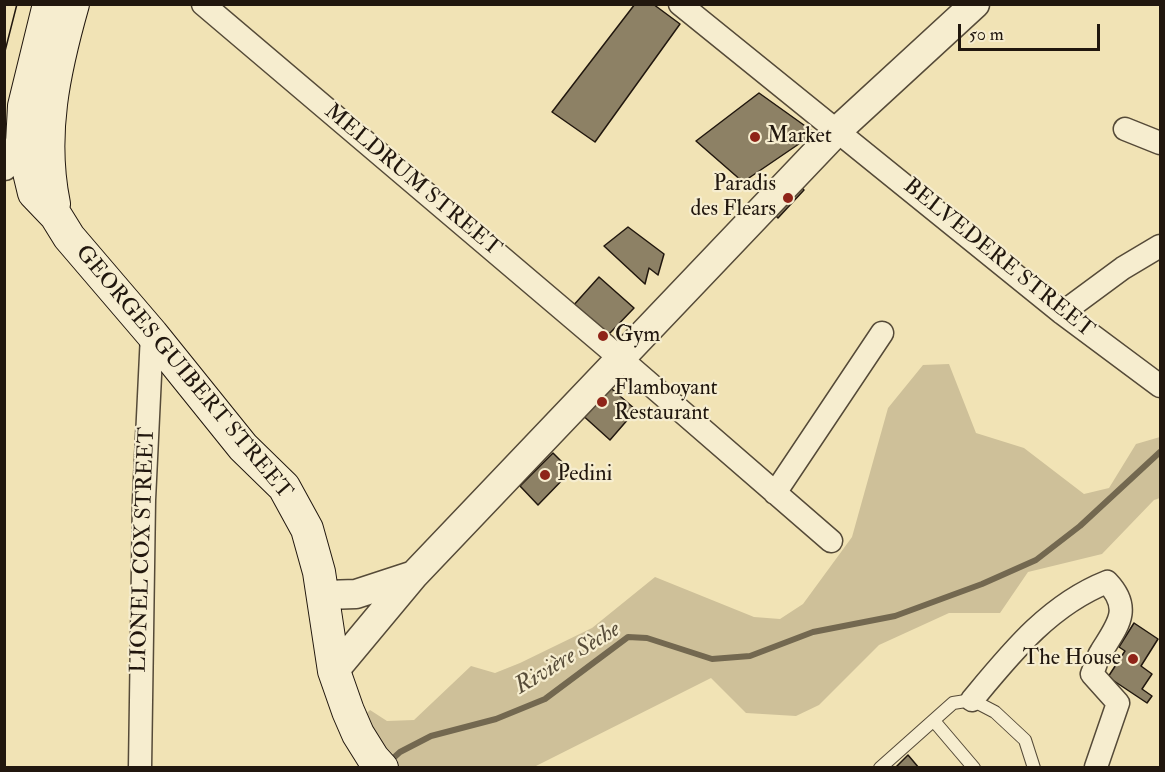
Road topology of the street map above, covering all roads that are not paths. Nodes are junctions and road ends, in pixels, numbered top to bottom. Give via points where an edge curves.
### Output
1 (49, 4) edge
2 (73, 4) edge
3 (203, 4) edge
4 (680, 4) edge
5 (975, 4) edge
6 (55, 71) junction
7 (1125, 129) dead end
8 (838, 130) junction
9 (1161, 143) edge
10 (13, 154) edge
11 (4, 184) edge
12 (34, 193) junction
13 (57, 216) junction
14 (1161, 246) edge
15 (1062, 313) junction
16 (882, 333) dead end
17 (153, 334) junction
18 (620, 358) junction
19 (1161, 386) edge
20 (776, 493) junction
21 (831, 541) dead end
22 (414, 575) junction
23 (325, 595) junction
24 (334, 671) junction
25 (972, 700) junction
26 (934, 721) junction
27 (378, 763) edge
28 (1094, 764) edge
29 (140, 768) edge
30 (880, 768) edge
31 (974, 768) edge
32 (1034, 768) edge

1 - 10 main road, GEORGES GUIBERT STREET
2 - 6 main road, GEORGES GUIBERT STREET
3 - 18 street, MELDRUM STREET
4 - 8 street, BELVEDERE STREET
5 - 8 street
6 - 10 street via 38,117
6 - 13 main road, GEORGES GUIBERT STREET via 46,153
7 - 9 street
8 - 15 street, BELVEDERE STREET
8 - 18 street
10 - 12 main road, GEORGES GUIBERT STREET via 27,173
11 - 12 street via 17,184
12 - 13 main road, GEORGES GUIBERT STREET
13 - 17 main road, GEORGES GUIBERT STREET via 85,256
14 - 15 street via 1123,268
15 - 19 street, BELVEDERE STREET
16 - 20 street
17 - 23 main road, GEORGES GUIBERT STREET via 243,447 284,487 307,529
17 - 29 street, LIONEL COX STREET via 144,501
18 - 20 street, MELDRUM STREET
18 - 22 street
20 - 21 street, MELDRUM STREET
22 - 23 street via 356,594
22 - 24 street
23 - 24 main road, GEORGES GUIBERT STREET
24 - 27 main road, GEORGES GUIBERT STREET via 358,734
25 - 26 lane via 953,703
25 - 28 street via 1023,639 1056,610 1086,590 1107,582 1118,593 1121,614 1092,674 1118,703
25 - 32 lane via 995,712 1025,740
26 - 30 lane
26 - 31 lane

